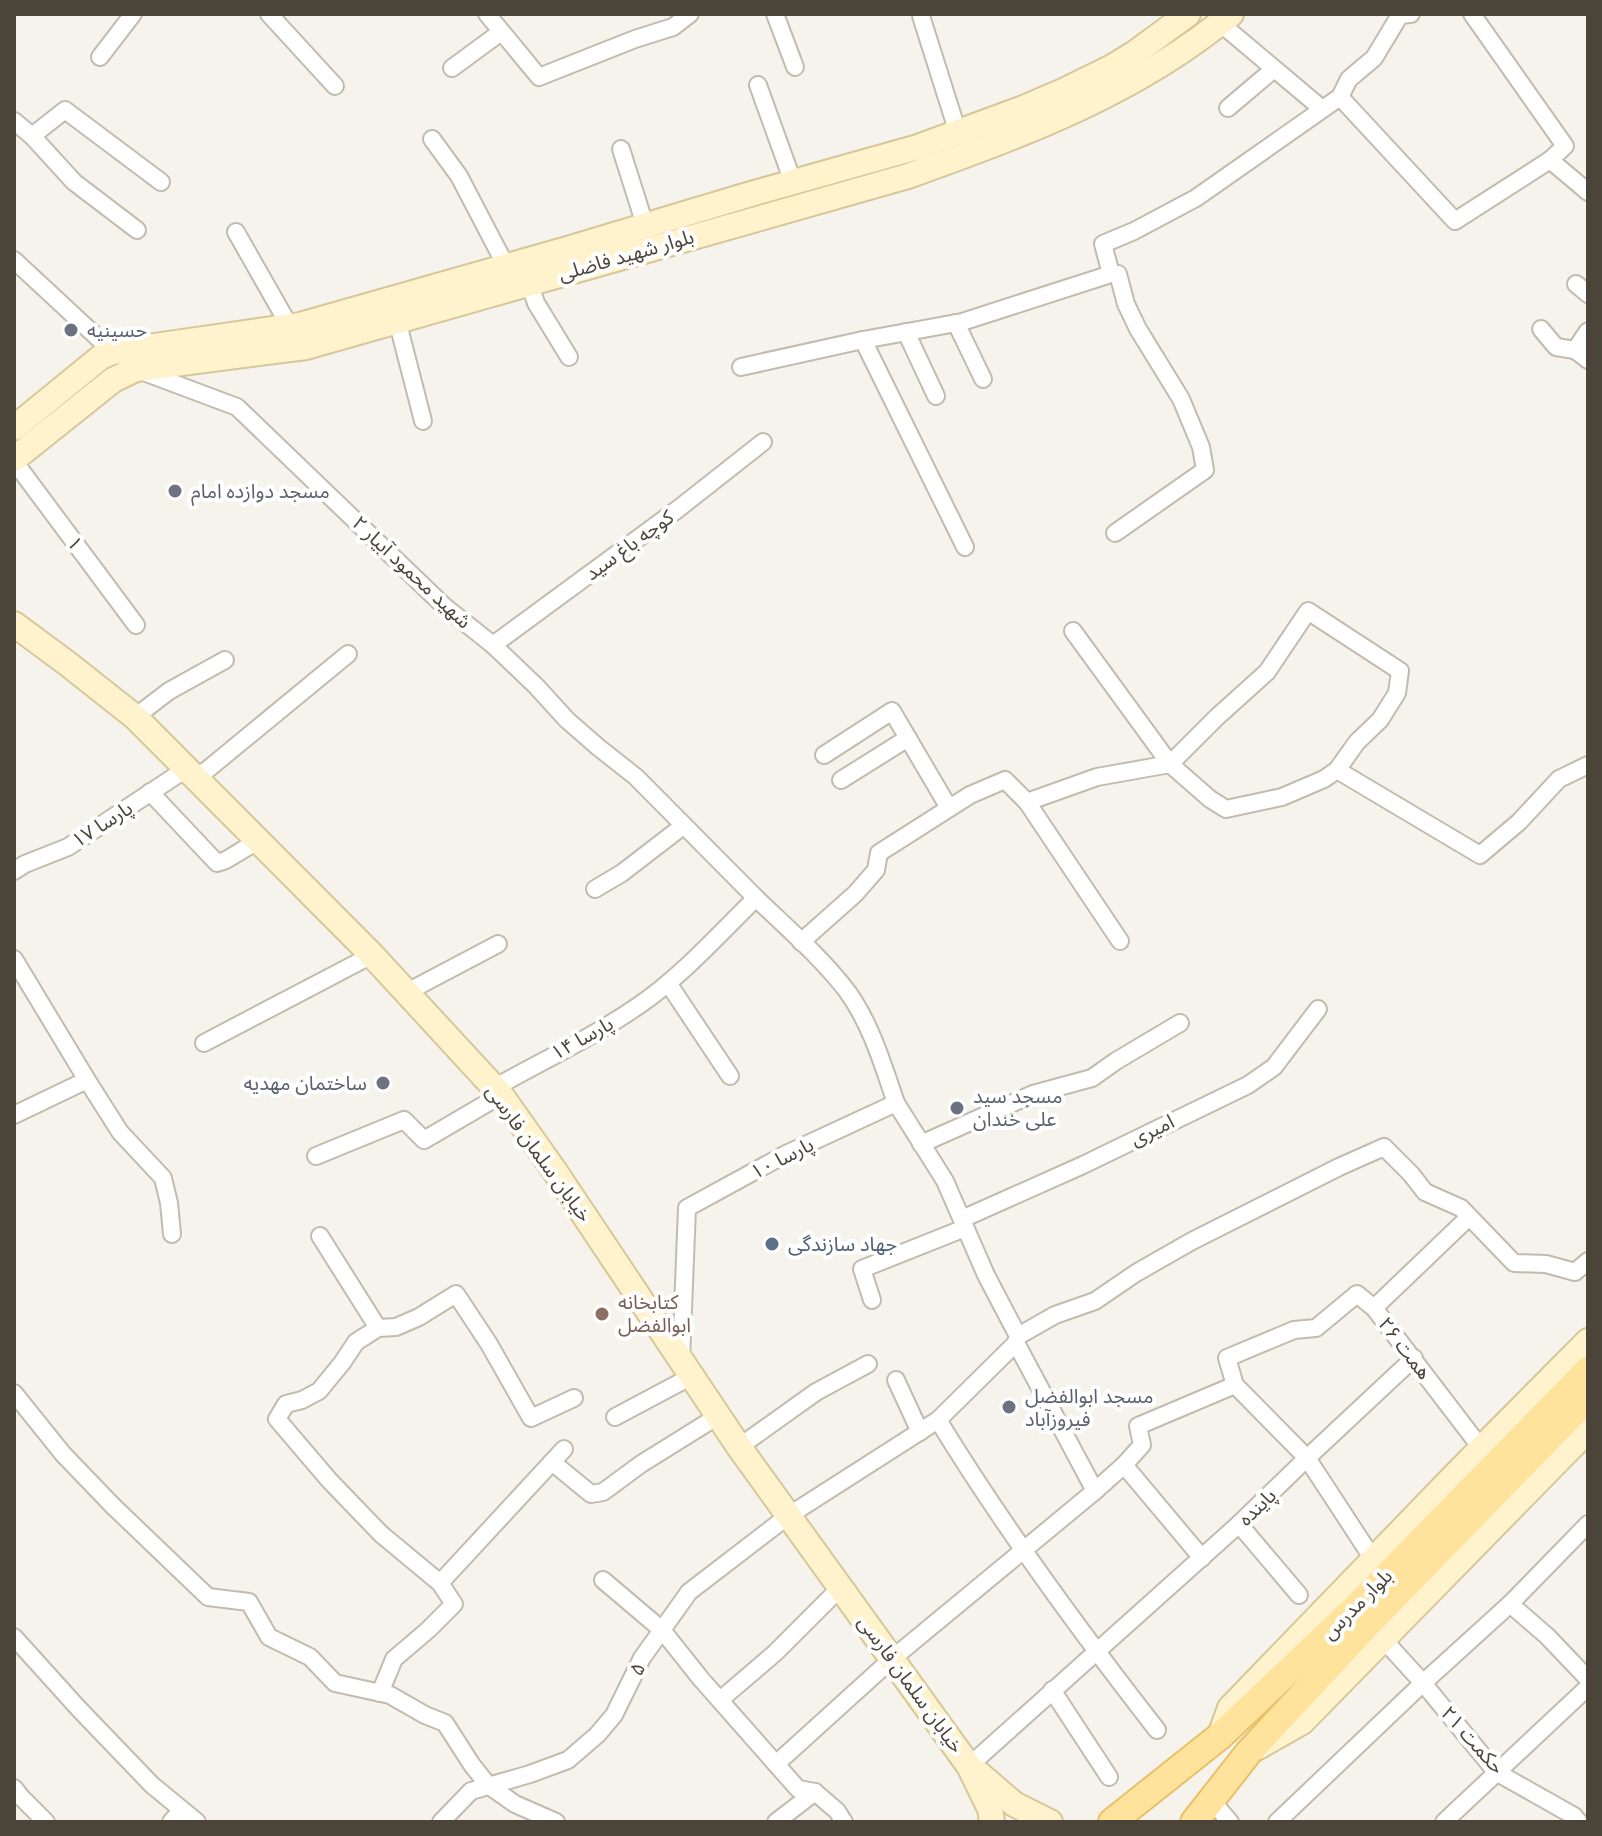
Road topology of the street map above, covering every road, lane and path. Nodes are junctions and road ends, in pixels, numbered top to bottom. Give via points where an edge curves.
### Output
1 (133, 14) edge
2 (269, 14) edge
3 (487, 14) edge
4 (690, 14) edge
5 (775, 14) edge
6 (1188, 14) edge
7 (1411, 14) edge
8 (1472, 14) edge
9 (921, 16) edge
10 (1225, 18) edge
11 (1163, 22) edge
12 (501, 32) junction
13 (100, 57) dead end
14 (1141, 63) junction
15 (795, 67) dead end
16 (452, 68) dead end
17 (1274, 69) junction
18 (758, 85) dead end
19 (335, 86) dead end
20 (1340, 97) junction
21 (1228, 108) dead end
22 (1321, 108) junction
23 (14, 121) edge
24 (958, 133) junction
25 (32, 136) junction
26 (432, 139) dead end
27 (621, 149) dead end
28 (1550, 160) junction
29 (161, 182) dead end
30 (793, 182) junction
31 (1588, 192) edge
32 (645, 225) junction
33 (137, 230) dead end
34 (236, 232) dead end
35 (14, 260) edge
36 (506, 266) junction
37 (1111, 274) junction
38 (529, 282) junction
39 (397, 320) junction
40 (956, 323) junction
41 (290, 327) junction
42 (1541, 329) dead end
43 (1588, 331) edge
44 (906, 332) junction
45 (863, 340) junction
46 (249, 343) junction
47 (113, 352) junction
48 (1582, 355) edge
49 (569, 357) dead end
50 (741, 367) dead end
51 (136, 369) junction
52 (983, 379) dead end
53 (936, 396) dead end
54 (423, 421) dead end
55 (14, 428) edge
56 (763, 442) dead end
57 (14, 460) edge
58 (1115, 533) dead end
59 (965, 547) dead end
60 (14, 624) edge
61 (136, 625) dead end
62 (1073, 631) dead end
63 (493, 645) junction
64 (348, 654) dead end
65 (225, 660) dead end
66 (135, 717) junction
67 (908, 738) junction
68 (824, 755) dead end
69 (1170, 764) junction
70 (1588, 765) edge
71 (1337, 770) junction
72 (191, 774) junction
73 (841, 780) dead end
74 (150, 792) junction
75 (1027, 802) junction
76 (949, 808) junction
77 (683, 826) junction
78 (259, 840) junction
79 (14, 871) edge
80 (595, 889) dead end
81 (756, 898) junction
82 (1120, 941) dead end
83 (801, 942) junction
84 (498, 944) dead end
85 (372, 955) junction
86 (14, 959) edge
87 (668, 983) junction
88 (407, 992) junction
89 (1318, 1009) dead end
90 (1180, 1023) dead end
91 (204, 1043) dead end
92 (730, 1076) dead end
93 (87, 1080) junction
94 (498, 1092) junction
95 (896, 1103) junction
96 (14, 1115) edge
97 (921, 1144) junction
98 (316, 1156) dead end
99 (1469, 1217) junction
100 (964, 1223) junction
101 (172, 1234) dead end
102 (320, 1236) dead end
103 (1581, 1267) edge
104 (872, 1300) dead end
105 (1374, 1308) junction
106 (378, 1328) junction
107 (1017, 1340) junction
108 (1588, 1341) edge
109 (1414, 1358) junction
110 (868, 1364) dead end
111 (686, 1368) junction
112 (1588, 1370) edge
113 (896, 1380) dead end
114 (1235, 1385) junction
115 (14, 1393) edge
116 (574, 1398) dead end
117 (1588, 1398) edge
118 (718, 1416) junction
119 (615, 1417) dead end
120 (938, 1420) junction
121 (1588, 1430) edge
122 (920, 1432) junction
123 (739, 1447) junction
124 (1481, 1448) junction
125 (564, 1449) dead end
126 (1307, 1458) junction
127 (552, 1462) junction
128 (1124, 1465) junction
129 (1095, 1491) junction
130 (788, 1516) junction
131 (1239, 1524) junction
132 (1588, 1524) edge
133 (1026, 1548) junction
134 (1202, 1558) junction
135 (1373, 1559) junction
136 (603, 1580) dead end
137 (440, 1583) junction
138 (841, 1587) junction
139 (1299, 1595) dead end
140 (1510, 1604) junction
141 (662, 1630) junction
142 (14, 1637) edge
143 (1383, 1639) junction
144 (1096, 1652) junction
145 (893, 1658) junction
146 (1588, 1679) edge
147 (1423, 1683) junction
148 (1588, 1687) edge
149 (1052, 1690) junction
150 (380, 1693) junction
151 (720, 1700) junction
152 (1157, 1730) dead end
153 (1220, 1736) junction
154 (1249, 1752) junction
155 (776, 1764) junction
156 (969, 1766) junction
157 (1496, 1772) junction
158 (1109, 1777) dead end
159 (488, 1785) junction
160 (14, 1788) edge
161 (815, 1792) junction
162 (1211, 1800) junction
163 (176, 1816) edge
164 (46, 1822) edge
165 (197, 1822) edge
166 (441, 1822) edge
167 (556, 1822) edge
168 (776, 1822) edge
169 (844, 1822) edge
170 (992, 1822) edge
171 (1050, 1822) edge
172 (1112, 1822) edge
173 (1194, 1822) edge
174 (1230, 1822) edge
175 (1277, 1822) edge
176 (1444, 1822) edge
177 (1579, 1822) edge

1 - 13 street
2 - 19 street
3 - 12 street
4 - 12 street via 673,27 539,77
5 - 15 street
6 - 11 main road, بلوار شهید فاضلی
7 - 20 street via 1400,15 1374,58 1349,79
8 - 28 street via 1565,146
9 - 24 street
10 - 14 main road, بلوار شهید فاضلی via 1198,40
10 - 17 street
11 - 14 main road, بلوار شهید فاضلی
12 - 16 street
14 - 24 main road, بلوار شهید فاضلی via 1112,67
14 - 38 main road, بلوار شهید فاضلی via 1083,106 908,176
17 - 21 street
17 - 22 street
18 - 30 street
20 - 22 street
20 - 28 street via 1455,221
22 - 37 street via 1196,198 1103,244
23 - 25 street
24 - 30 main road, بلوار شهید فاضلی
25 - 29 street via 65,110
25 - 33 street via 74,182
26 - 36 street via 459,176
27 - 32 street
28 - 31 street
30 - 32 main road, بلوار شهید فاضلی
32 - 36 main road, بلوار شهید فاضلی
34 - 41 street
35 - 47 street
36 - 41 main road, بلوار شهید فاضلی
37 - 40 street
37 - 58 street via 1118,274 1138,329 1181,399 1205,470
38 - 39 main road, بلوار شهید فاضلی
38 - 49 street
39 - 46 main road, بلوار شهید فاضلی via 306,347
39 - 54 street
40 - 44 street
40 - 52 street
41 - 46 main road, بلوار شهید فاضلی
42 - 48 street via 1556,347
43 - 48 street
44 - 45 street
44 - 53 street
45 - 50 street
45 - 59 street
46 - 47 main road, بلوار شهید فاضلی
46 - 51 main road, بلوار شهید فاضلی
47 - 55 main road, بلوار شهید فاضلی
51 - 57 main road, بلوار شهید فاضلی via 113,380
51 - 63 street, شهید محمود آبیار ۲ via 237,407 444,606
56 - 63 street, کوچه باغ سید
57 - 61 street, ۱
60 - 66 main road, خیابان سلمان فارسی
62 - 69 street
63 - 77 street, شهید محمود آبیار ۲
64 - 72 street, پارسا ۱۷
65 - 66 street
66 - 72 main road, خیابان سلمان فارسی
67 - 68 street via 892,711
67 - 73 street
67 - 76 street
69 - 71 street via 1226,809 1282,797
69 - 71 street via 1267,672 1308,611 1400,671 1397,693 1380,720
69 - 75 street via 1097,777
70 - 71 street via 1559,779 1480,855
72 - 74 street, پارسا ۱۷
72 - 78 main road, خیابان سلمان فارسی
74 - 78 street via 217,863
74 - 79 street, پارسا ۱۷ via 68,847
75 - 76 street via 1005,780
75 - 82 street
76 - 83 street via 879,853 876,870 855,894
77 - 80 street
77 - 81 street, شهید محمود آبیار ۲
78 - 85 main road, خیابان سلمان فارسی
81 - 83 street, شهید محمود آبیار ۲
81 - 87 street, پارسا ۱۴
83 - 95 street, شهید محمود آبیار ۲ via 847,991 866,1023
84 - 88 street
85 - 88 main road, خیابان سلمان فارسی
85 - 91 street
86 - 93 street
87 - 92 street
87 - 94 street, پارسا ۱۴
88 - 94 main road, خیابان سلمان فارسی
89 - 100 street, امیری via 1274,1067 1248,1085
90 - 97 street via 1092,1078 1033,1094
93 - 96 street
93 - 101 street via 120,1132 163,1178
94 - 98 street, پارسا ۱۴ via 424,1140 404,1120
94 - 111 main road, خیابان سلمان فارسی
95 - 97 street
95 - 111 street, پارسا ۱۰ via 687,1208
97 - 100 street
99 - 103 street via 1514,1263
99 - 105 street
99 - 107 street, ۵ via 1425,1192 1384,1147 1192,1241 1095,1301 1055,1315
100 - 104 street, امیری via 862,1269
100 - 107 street
102 - 106 street
105 - 109 street, همت ۲۶
105 - 114 street, همت ۲۶ via 1357,1294 1316,1328 1294,1330 1227,1358
106 - 116 street via 419,1317 456,1294 531,1418
106 - 137 street via 356,1342 319,1391 286,1404 277,1419 381,1534
107 - 120 street, ۵
107 - 129 street
108 - 124 main road
109 - 124 street, همت ۲۶
109 - 126 street, پاینده
110 - 123 street via 816,1392
111 - 118 main road, خیابان سلمان فارسی
111 - 119 street
112 - 153 main road, بلوار مدرس via 1353,1610
113 - 122 street
114 - 126 street
114 - 128 street via 1138,1426 1142,1445
115 - 150 street via 63,1454 208,1597 249,1602 269,1637 310,1657 335,1683
117 - 154 main road, بلوار مدرس
118 - 123 main road, خیابان سلمان فارسی
118 - 127 street via 603,1492 591,1494
120 - 122 street, ۵
120 - 133 street via 975,1481
121 - 143 main road
122 - 130 street, ۵
123 - 130 main road, خیابان سلمان فارسی
124 - 135 main road
125 - 127 street
126 - 131 street, پاینده
126 - 135 street
127 - 137 street
128 - 129 street
128 - 134 street
129 - 133 street
130 - 138 main road, خیابان سلمان فارسی
130 - 141 street, ۵ via 689,1592
131 - 134 street, پاینده
131 - 139 street
132 - 140 street
133 - 144 street
133 - 145 street
134 - 144 street, پاینده
135 - 153 main road via 1230,1708
136 - 141 street
137 - 150 street via 454,1604 394,1659
138 - 145 main road, خیابان سلمان فارسی
138 - 151 street
140 - 146 street
140 - 147 street
141 - 151 street
141 - 159 street, ۵ via 597,1735 568,1760
142 - 163 street
143 - 147 street, حکمت ۲۱
143 - 154 main road via 1302,1722
144 - 149 street, پاینده
144 - 152 street
145 - 155 street
145 - 156 main road, خیابان سلمان فارسی
147 - 157 street, حکمت ۲۱
147 - 175 street
148 - 157 street
149 - 156 street, پاینده
149 - 158 street
150 - 159 street via 445,1723
151 - 155 street
153 - 172 main road, بلوار مدرس
154 - 162 main road, بلوار مدرس
155 - 161 street via 798,1789
156 - 170 main road, خیابان سلمان فارسی
156 - 171 main road, خیابان سلمان فارسی via 1014,1804
157 - 176 street
157 - 177 street, حکمت ۲۱
159 - 166 street, ۵ via 471,1791
159 - 167 street
160 - 164 street
161 - 168 street
161 - 169 street
162 - 173 main road, بلوار مدرس
162 - 174 street
163 - 165 street

